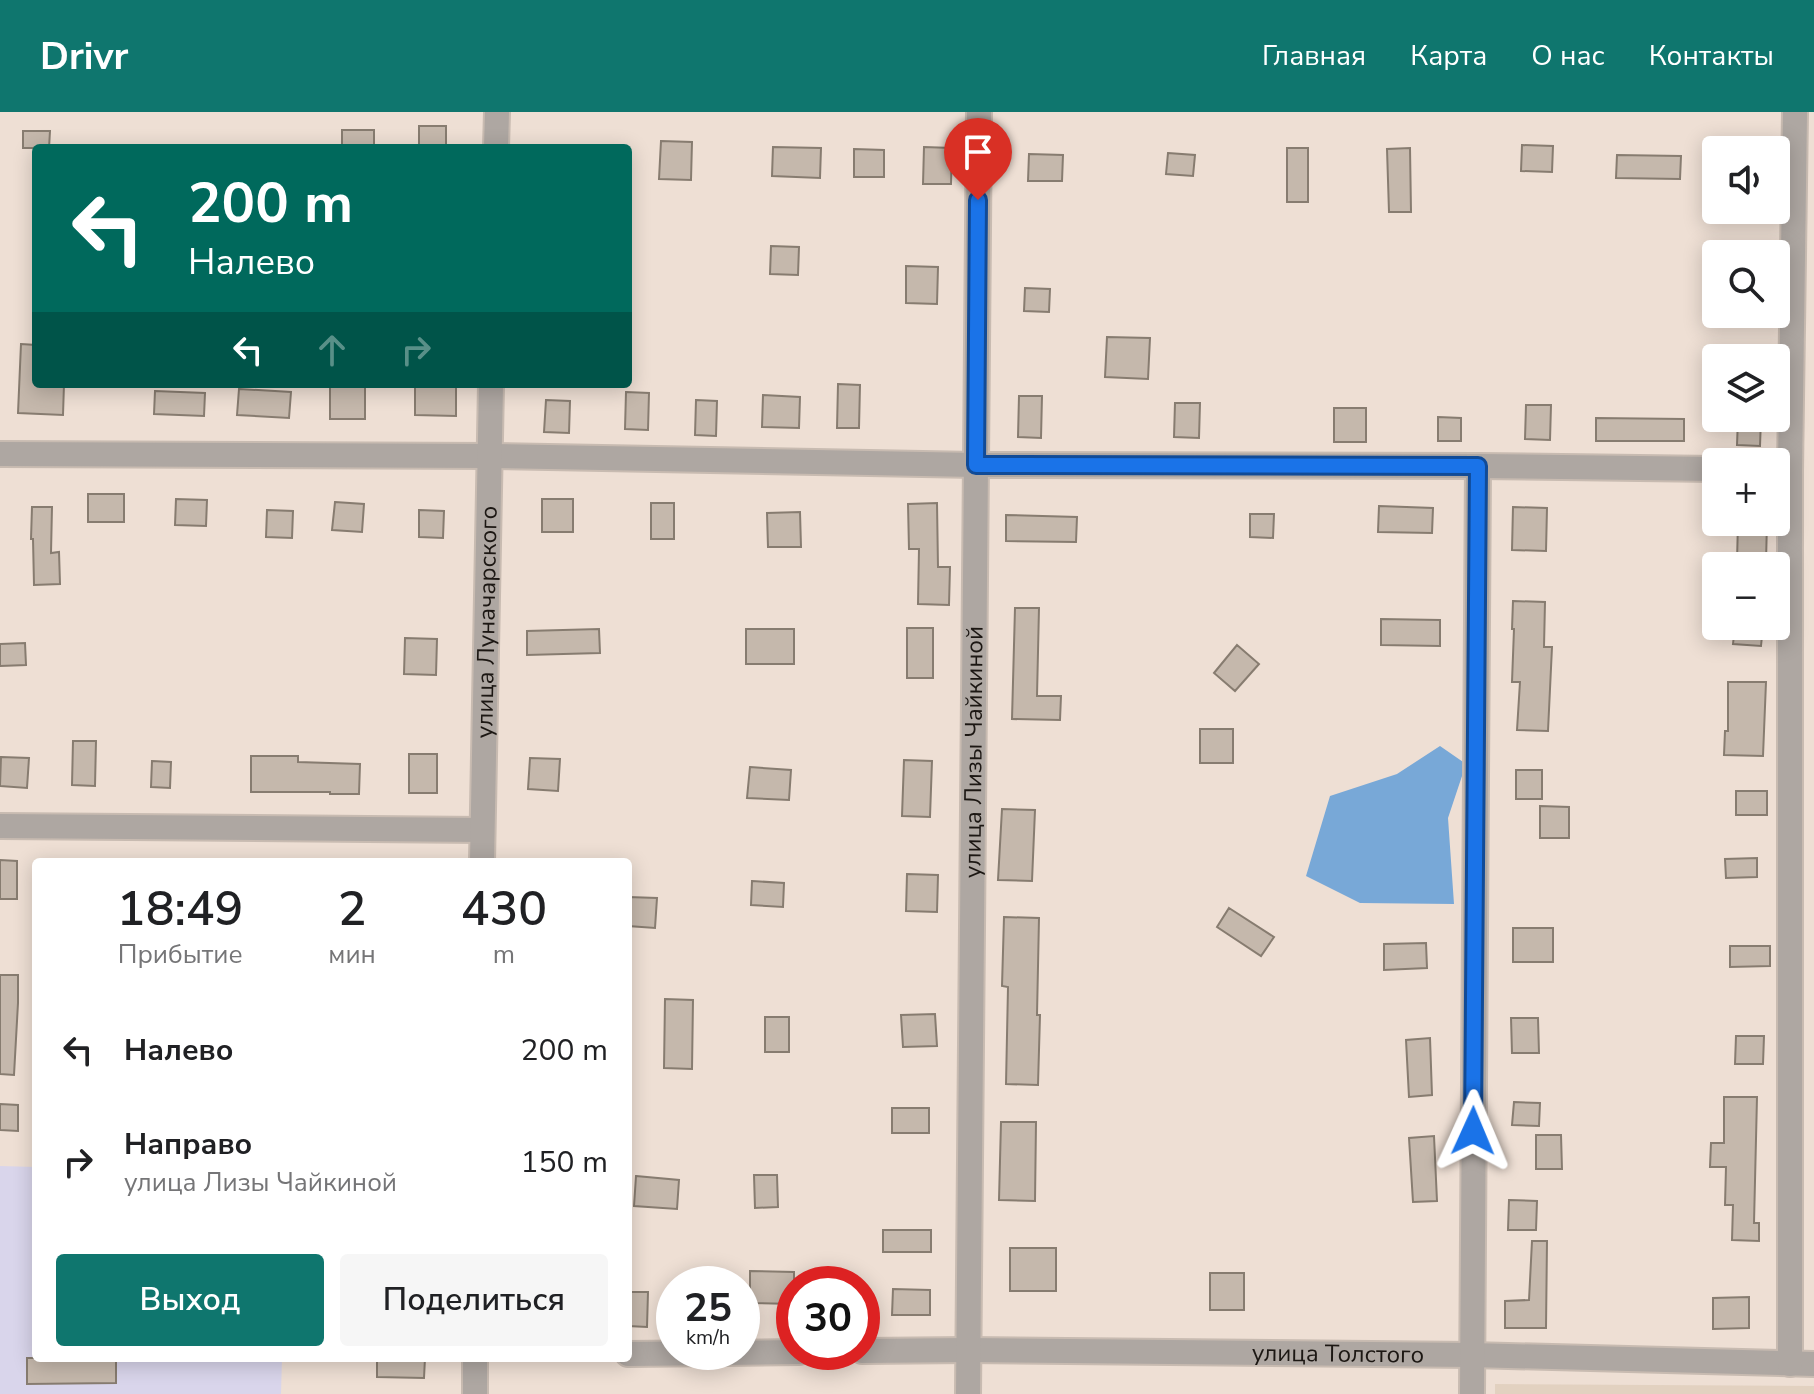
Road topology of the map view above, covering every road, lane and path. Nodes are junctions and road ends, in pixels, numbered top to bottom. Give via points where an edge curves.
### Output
1 (497, 112) edge
2 (979, 112) edge
3 (1795, 112) edge
4 (496, 144) edge
5 (491, 388) edge
6 (1784, 448) edge
7 (0, 454) edge
8 (490, 456) junction
9 (976, 465) junction
10 (1478, 466) junction
11 (1702, 469) edge
12 (1784, 536) edge
13 (0, 826) edge
14 (482, 830) junction
15 (482, 858) edge
16 (968, 1350) junction
17 (880, 1351) edge
18 (776, 1352) edge
19 (632, 1354) edge
20 (1472, 1355) junction
21 (475, 1362) edge
22 (1802, 1364) edge
23 (475, 1394) edge
24 (968, 1394) edge
25 (1472, 1394) edge

1 - 4 street
2 - 9 street, улица Лизы Чайкиной
3 - 6 street
5 - 8 street, улица Луначарского
7 - 8 street
8 - 9 street
8 - 14 street, улица Луначарского
9 - 10 street
9 - 16 street, улица Лизы Чайкиной
10 - 11 street
10 - 20 street
12 - 22 street
13 - 14 street
14 - 15 street, улица Луначарского
16 - 17 street, улица Толстого
16 - 20 street, улица Толстого
16 - 24 street, улица Лизы Чайкиной
18 - 19 street
20 - 22 street, улица Толстого
20 - 25 street
21 - 23 street

